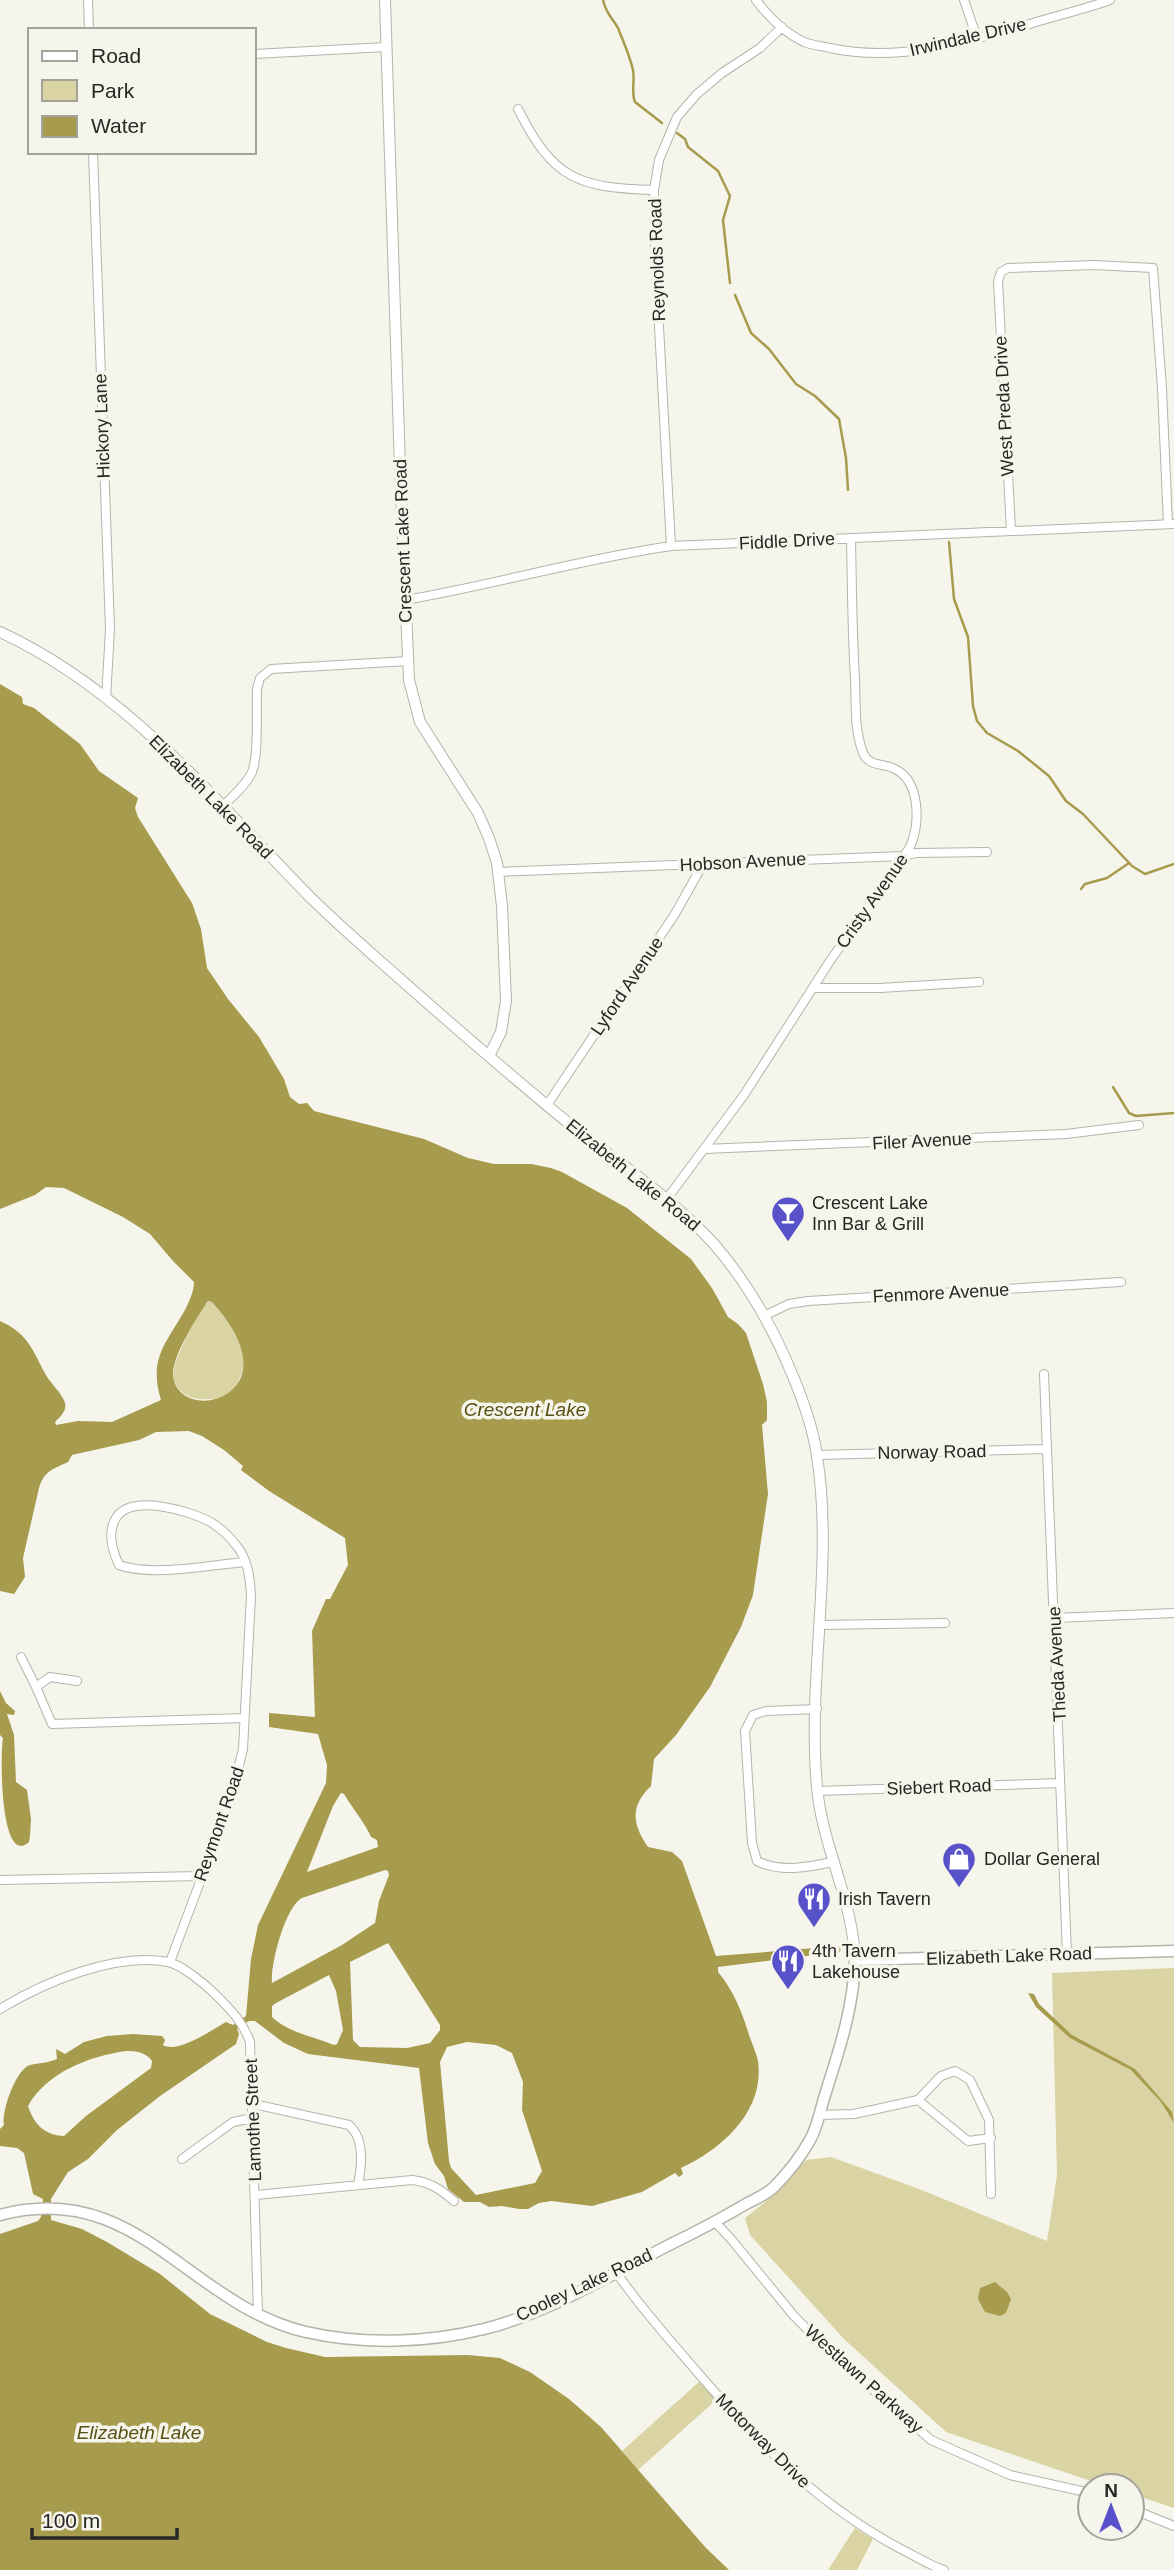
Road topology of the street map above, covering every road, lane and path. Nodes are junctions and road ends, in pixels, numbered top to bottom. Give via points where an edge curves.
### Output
1 (88, 0) edge
2 (385, 0) edge
3 (756, 0) edge
4 (964, 0) edge
5 (1110, 0) edge
6 (782, 27) junction
7 (89, 28) edge
8 (978, 38) junction
9 (386, 47) junction
10 (256, 54) edge
11 (518, 109) dead end
12 (93, 154) edge
13 (654, 190) junction
14 (1171, 524) edge
15 (1011, 531) junction
16 (851, 538) junction
17 (671, 546) junction
18 (405, 600) junction
19 (0, 632) edge
20 (408, 661) junction
21 (106, 699) junction
22 (223, 806) junction
23 (987, 852) dead end
24 (904, 856) junction
25 (703, 864) junction
26 (498, 872) junction
27 (979, 982) dead end
28 (813, 988) junction
29 (489, 1056) junction
30 (547, 1105) junction
31 (1139, 1125) dead end
32 (704, 1149) junction
33 (666, 1200) junction
34 (1121, 1282) dead end
35 (764, 1316) junction
36 (1044, 1374) dead end
37 (1047, 1449) junction
38 (817, 1455) junction
39 (245, 1562) junction
40 (1174, 1613) edge
41 (1055, 1618) junction
42 (945, 1623) dead end
43 (819, 1625) junction
44 (21, 1657) dead end
45 (77, 1681) dead end
46 (36, 1687) junction
47 (817, 1709) junction
48 (244, 1718) junction
49 (1060, 1783) junction
50 (817, 1791) junction
51 (833, 1862) junction
52 (201, 1876) junction
53 (0, 1880) edge
54 (1174, 1951) edge
55 (1067, 1955) junction
56 (855, 1960) junction
57 (170, 1962) junction
58 (0, 2009) edge
59 (918, 2100) junction
60 (253, 2104) junction
61 (819, 2115) junction
62 (253, 2118) junction
63 (991, 2138) junction
64 (182, 2159) dead end
65 (358, 2184) junction
66 (991, 2194) dead end
67 (256, 2195) junction
68 (454, 2201) dead end
69 (0, 2214) edge
70 (715, 2222) junction
71 (616, 2272) junction
72 (258, 2315) junction
73 (1076, 2490) edge
74 (1146, 2515) edge
75 (1174, 2526) edge
76 (944, 2570) edge

1 - 7 street
2 - 9 street, Crescent Lake Road
3 - 6 street, Irwindale Drive
4 - 8 street
5 - 8 street, Irwindale Drive
6 - 8 street, Irwindale Drive via 804,42 856,54 919,51
6 - 13 street, Reynolds Road via 696,94 677,117 659,160
9 - 10 street
9 - 18 street, Crescent Lake Road
11 - 13 street via 541,151 575,179 604,187
12 - 21 street, Hickory Lane via 110,629
13 - 17 street, Reynolds Road
14 - 15 street, Fiddle Drive
14 - 15 street, West Preda Drive via 1153,268 1008,268 998,281
15 - 16 street, Fiddle Drive
16 - 17 street, Fiddle Drive
16 - 24 street, Cristy Avenue via 859,742 866,758 908,779 915,797 915,836
17 - 18 street, Fiddle Drive
18 - 20 street, Crescent Lake Road
19 - 21 street, Elizabeth Lake Road via 46,656
20 - 22 street via 271,669 260,678 257,689 252,771
20 - 26 street, Crescent Lake Road via 418,717 480,818
21 - 22 street, Elizabeth Lake Road
22 - 29 street, Elizabeth Lake Road via 331,917
23 - 24 street, Hobson Avenue
24 - 25 street, Hobson Avenue
24 - 28 street, Cristy Avenue
25 - 26 street, Hobson Avenue
25 - 30 street, Lyford Avenue via 675,914
26 - 29 street, Crescent Lake Road via 505,1009 501,1032
27 - 28 street
28 - 32 street, Cristy Avenue
29 - 30 street, Elizabeth Lake Road
30 - 33 street, Elizabeth Lake Road
31 - 32 street, Filer Avenue via 1053,1135
32 - 33 street, Cristy Avenue
33 - 35 street, Elizabeth Lake Road via 720,1252
34 - 35 street, Fenmore Avenue via 808,1301
35 - 38 street, Elizabeth Lake Road via 798,1387
36 - 37 street, Theda Avenue
37 - 38 street, Norway Road
37 - 41 street, Theda Avenue
38 - 43 street, Elizabeth Lake Road
39 - 39 street, Reymont Road via 132,1570 119,1565 111,1536 114,1520 122,1511 137,1507 190,1512 214,1524 237,1546
39 - 48 street, Reymont Road via 251,1596
40 - 41 street
41 - 49 street, Theda Avenue
42 - 43 street
43 - 47 street, Elizabeth Lake Road
44 - 46 street
45 - 46 street via 50,1677
46 - 48 street via 52,1724
47 - 50 street, Elizabeth Lake Road
47 - 51 street via 766,1711 753,1715 745,1731 752,1843 757,1861 766,1866 803,1868
48 - 52 street, Reymont Road via 239,1772
49 - 50 street, Siebert Road
49 - 55 street, Theda Avenue
50 - 51 street, Elizabeth Lake Road
51 - 56 street, Elizabeth Lake Road via 849,1912
52 - 53 street
52 - 57 street, Reymont Road
54 - 55 main road, Elizabeth Lake Road
55 - 56 main road, Elizabeth Lake Road
56 - 61 main road, Cooley Lake Road via 844,2035
57 - 58 street via 113,1963 50,1984
57 - 60 street, Lamothe Street via 211,1990 241,2022 250,2042
59 - 61 street via 855,2114
59 - 63 street via 968,2141
59 - 63 street via 941,2076 955,2071 970,2080 989,2120
60 - 62 street, Lamothe Street
60 - 65 street via 349,2125 360,2149
61 - 70 main road, Cooley Lake Road via 812,2138 772,2190
62 - 64 street via 233,2122
62 - 67 street, Lamothe Street
63 - 66 street
65 - 67 street
65 - 68 street via 427,2182
67 - 72 street, Lamothe Street
69 - 72 main road, Cooley Lake Road via 55,2207 81,2211 135,2232
70 - 71 main road, Cooley Lake Road
70 - 73 street, Westlawn Parkway via 794,2316 931,2440 1010,2475
71 - 72 main road, Cooley Lake Road via 549,2305 485,2329 436,2337 376,2342 343,2339
71 - 76 street, Motorway Drive via 716,2394 806,2486 867,2530
74 - 75 street

